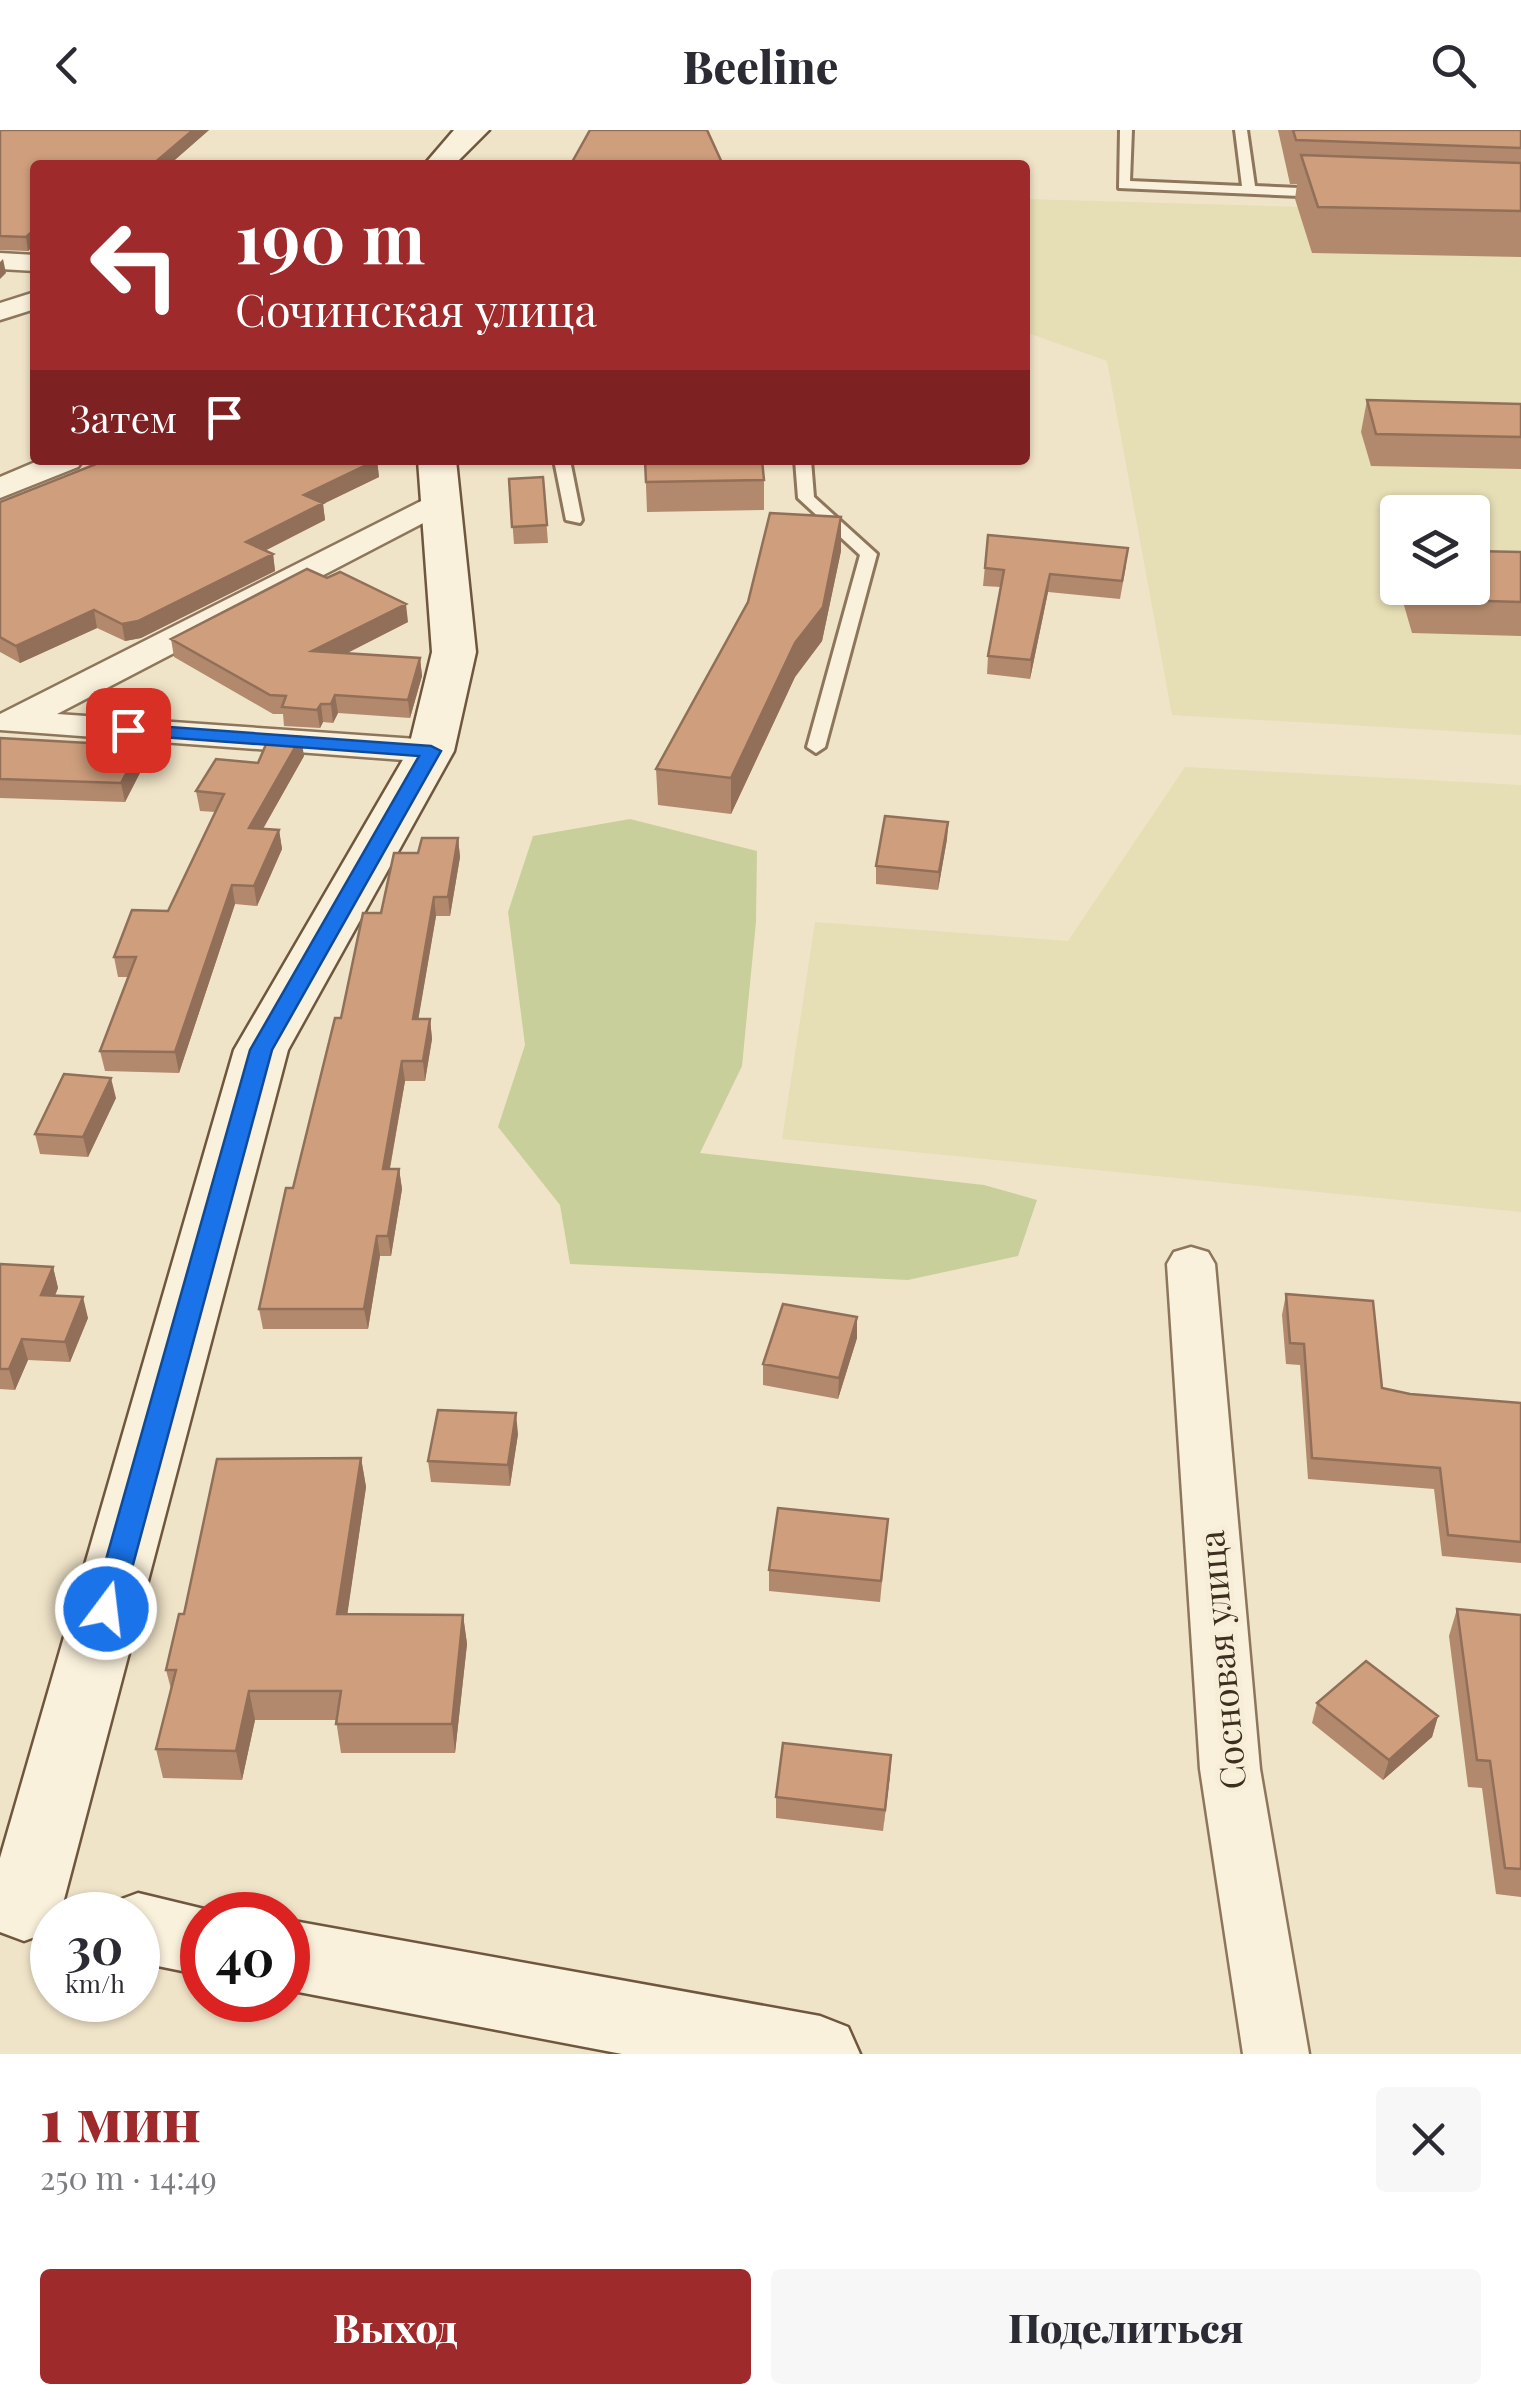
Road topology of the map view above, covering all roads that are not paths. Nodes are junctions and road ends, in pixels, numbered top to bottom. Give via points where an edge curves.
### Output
1 (474, 130) edge
2 (1126, 130) edge
3 (1241, 130) edge
4 (443, 160) edge
5 (1249, 190) junction
6 (1346, 194) edge
7 (0, 261) edge
8 (30, 263) edge
9 (30, 302) edge
10 (0, 312) edge
11 (55, 465) edge
12 (563, 465) edge
13 (803, 465) edge
14 (439, 481) edge
15 (0, 488) edge
16 (574, 520) dead end
17 (7, 722) edge
18 (816, 747) dead end
19 (431, 751) junction
20 (1191, 1264) dead end
21 (35, 1892) edge
22 (310, 1960) edge
23 (820, 2054) edge
24 (1276, 2054) edge

1 - 4 street
2 - 5 lane via 1123,185
3 - 5 lane
5 - 6 lane
7 - 8 street
9 - 10 street
11 - 15 street
12 - 16 lane
13 - 18 lane via 806,498 869,554
14 - 17 street
14 - 19 street via 454,652
17 - 19 street
19 - 21 street via 261,1050
20 - 24 street, Сосновая улица via 1230,1768
22 - 23 street

